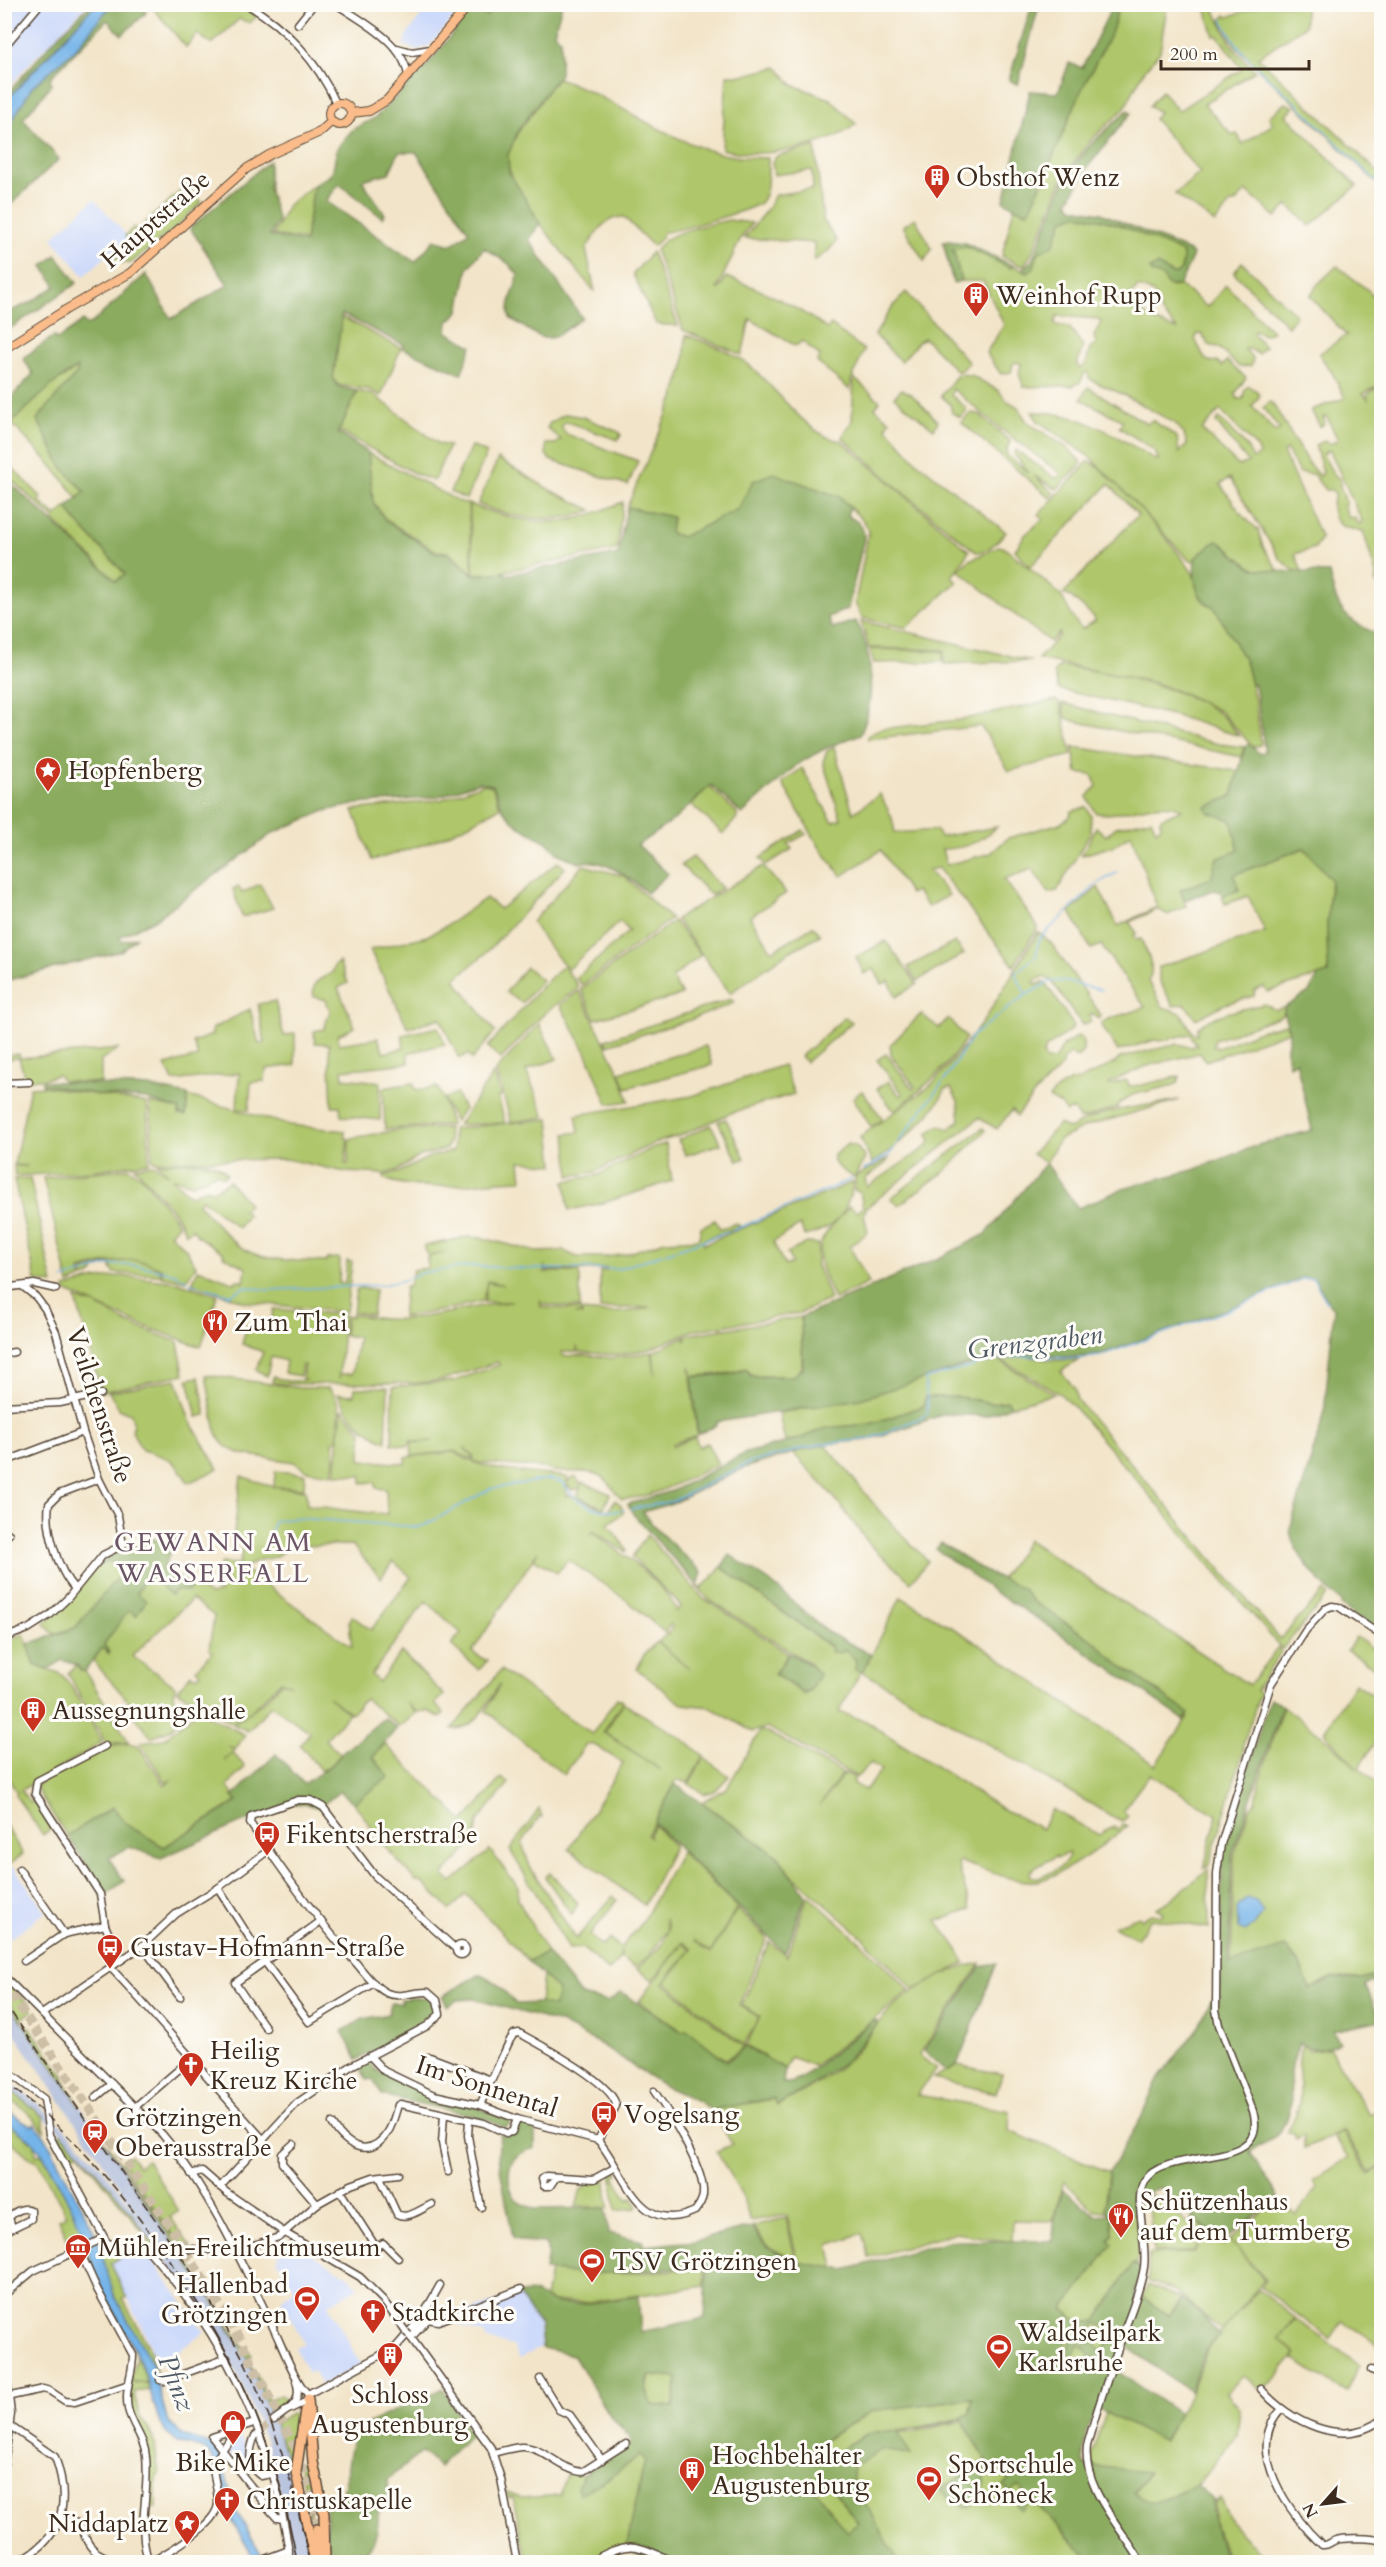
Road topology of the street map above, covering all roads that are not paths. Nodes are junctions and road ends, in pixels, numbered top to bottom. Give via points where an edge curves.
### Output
1 (40, 4) edge
2 (246, 4) edge
3 (314, 4) edge
4 (336, 4) edge
5 (470, 4) edge
6 (298, 24) dead end
7 (4, 47) edge
8 (396, 48) junction
9 (434, 48) junction
10 (405, 52) junction
11 (420, 64) junction
12 (408, 77) junction
13 (336, 104) junction
14 (351, 113) junction
15 (332, 121) junction
16 (4, 349) edge
17 (29, 1082) dead end
18 (4, 1083) edge
19 (4, 1277) edge
20 (21, 1286) junction
21 (8, 1287) edge
22 (48, 1287) junction
23 (56, 1288) dead end
24 (36, 1297) junction
25 (14, 1352) dead end
26 (4, 1354) edge
27 (101, 1394) dead end
28 (75, 1400) junction
29 (4, 1406) edge
30 (83, 1432) junction
31 (4, 1462) edge
32 (99, 1479) junction
33 (4, 1530) edge
34 (4, 1539) edge
35 (75, 1589) junction
36 (1382, 1636) edge
37 (4, 1638) edge
38 (105, 1746) dead end
39 (268, 1850) junction
40 (18, 1869) dead end
41 (218, 1888) junction
42 (321, 1921) junction
43 (105, 1925) junction
44 (64, 1934) junction
45 (142, 1946) junction
46 (456, 1949) dead end
47 (24, 1961) dead end
48 (265, 1962) junction
49 (110, 1967) junction
50 (4, 1976) edge
51 (374, 1983) junction
52 (180, 1997) dead end
53 (42, 2014) junction
54 (266, 2028) dead end
55 (370, 2056) junction
56 (192, 2058) junction
57 (425, 2058) dead end
58 (4, 2069) edge
59 (491, 2080) junction
60 (112, 2084) junction
61 (654, 2091) dead end
62 (95, 2098) dead end
63 (480, 2105) junction
64 (135, 2107) junction
65 (444, 2115) junction
66 (516, 2119) junction
67 (469, 2121) junction
68 (332, 2122) dead end
69 (263, 2139) junction
70 (598, 2140) junction
71 (293, 2144) dead end
72 (616, 2167) junction
73 (448, 2172) dead end
74 (191, 2174) junction
75 (398, 2174) dead end
76 (380, 2177) junction
77 (556, 2177) dead end
78 (220, 2187) junction
79 (340, 2191) junction
80 (317, 2204) junction
81 (432, 2204) dead end
82 (481, 2207) dead end
83 (285, 2233) junction
84 (103, 2240) junction
85 (81, 2248) junction
86 (188, 2249) dead end
87 (236, 2251) junction
88 (398, 2258) dead end
89 (440, 2285) dead end
90 (521, 2289) dead end
91 (4, 2295) edge
92 (425, 2318) junction
93 (409, 2335) junction
94 (4, 2351) edge
95 (227, 2358) junction
96 (1371, 2370) dead end
97 (1382, 2374) edge
98 (540, 2379) dead end
99 (160, 2380) dead end
100 (126, 2385) junction
101 (1261, 2389) dead end
102 (11, 2396) junction
103 (304, 2397) junction
104 (1281, 2410) junction
105 (288, 2411) junction
106 (1382, 2419) edge
107 (274, 2420) tunnel mouth
108 (305, 2420) junction
109 (250, 2424) dead end
110 (10, 2426) junction
111 (223, 2435) junction
112 (255, 2436) dead end
113 (626, 2444) dead end
114 (298, 2445) junction
115 (221, 2451) junction
116 (312, 2453) junction
117 (493, 2453) junction
118 (296, 2456) junction
119 (602, 2460) junction
120 (4, 2465) edge
121 (272, 2474) junction
122 (283, 2519) junction
123 (61, 2520) junction
124 (1382, 2541) edge
125 (289, 2550) junction
126 (113, 2561) edge
127 (16, 2562) edge
128 (149, 2562) edge
129 (257, 2562) edge
130 (290, 2562) edge
131 (320, 2562) edge
132 (517, 2562) edge
133 (589, 2562) edge
134 (675, 2562) edge
135 (1141, 2562) edge

1 - 7 street
2 - 13 street via 265,16 312,60
3 - 6 street
4 - 8 street
5 - 9 main road, Hauptstraße
8 - 10 street
8 - 12 street via 405,60
9 - 10 street
9 - 11 main road, Hauptstraße
10 - 11 street
11 - 12 main road, Hauptstraße
12 - 14 main road, Hauptstraße via 375,109
13 - 14 main road via 346,104
13 - 15 main road via 329,113
14 - 15 main road, Hauptstraße via 345,124
15 - 16 main road, Hauptstraße via 320,132 254,163 130,273
17 - 18 street
19 - 21 street
20 - 21 street
20 - 22 street
20 - 24 street, Veilchenstraße
22 - 23 street
22 - 24 street
24 - 28 street, Veilchenstraße via 56,1332
25 - 26 street
27 - 28 street
28 - 29 street
28 - 30 street, Veilchenstraße
30 - 31 street
30 - 32 street, Veilchenstraße
32 - 35 street, Veilchenstraße via 118,1516 123,1545 103,1555
32 - 35 street via 59,1494 49,1504 52,1542
33 - 34 street via 9,1534
35 - 37 street via 50,1615
36 - 135 street via 1332,1606 1299,1639 1269,1688 1221,1844 1217,1873 1216,2010 1255,2126 1250,2139 1240,2148 1161,2167 1144,2182 1140,2201 1144,2271 1087,2446 1088,2468 1099,2495
38 - 43 street via 37,1781 35,1789 100,1894
39 - 41 street
39 - 42 street
39 - 46 street via 249,1819 298,1800 316,1803 330,1814 375,1876
40 - 44 street
41 - 45 street via 176,1914
41 - 48 street
42 - 48 street
42 - 51 street
43 - 44 street
43 - 49 street via 115,1950
44 - 47 street
45 - 49 street
45 - 52 street
48 - 51 street via 309,2022
48 - 54 street via 235,1983
49 - 53 street
49 - 56 street
50 - 53 street
51 - 55 street via 395,1995 428,1992 440,2006 440,2014
53 - 60 street
55 - 63 street, Im Sonnental via 384,2071 434,2095
55 - 69 street via 297,2103
56 - 64 street
56 - 69 street
57 - 59 street
58 - 84 street via 46,2103 46,2125 51,2139
59 - 63 street
59 - 70 street via 514,2034 519,2033 555,2053 597,2081 616,2101
60 - 62 street
60 - 64 street
61 - 72 street via 692,2156 702,2184 700,2205 695,2211 675,2217 654,2214 637,2201
63 - 66 street, Im Sonnental
64 - 74 street via 170,2144
65 - 67 street
65 - 68 street via 400,2104 384,2138 374,2145 359,2147 347,2143
65 - 73 street via 442,2143
66 - 67 street via 512,2132 506,2133
66 - 70 street, Im Sonnental
67 - 82 street via 468,2136
69 - 78 street
70 - 72 street
71 - 80 street via 282,2154 282,2163
72 - 77 street via 594,2179
74 - 78 street via 202,2171
74 - 87 street
75 - 76 street
76 - 79 street via 363,2179
76 - 81 street via 400,2216
78 - 83 street
79 - 80 street
79 - 88 street via 376,2247 383,2243
80 - 83 street
83 - 87 street
83 - 93 street via 360,2277
84 - 85 street
84 - 95 street via 149,2251
85 - 91 street via 33,2271
85 - 100 street via 97,2289 133,2355
86 - 87 street
87 - 103 street
89 - 92 street
90 - 92 street via 438,2321
92 - 93 street
92 - 103 street via 396,2347
93 - 117 street
94 - 102 street
95 - 99 street
95 - 121 street via 248,2401
96 - 97 street
98 - 119 street via 559,2410 570,2415
100 - 102 street via 75,2402 43,2389
100 - 128 street via 129,2411 147,2458 143,2531
101 - 104 street
102 - 110 street
103 - 105 street
103 - 108 highway
103 - 116 highway
104 - 106 street via 1301,2422 1332,2430 1361,2430
104 - 124 street via 1267,2430 1265,2441 1278,2488 1300,2523 1326,2546 1339,2540
105 - 107 street
105 - 108 street via 300,2412
108 - 114 highway
109 - 111 street
110 - 120 street
110 - 123 street via 55,2457 61,2484
111 - 115 street via 228,2441
111 - 115 street via 212,2437
112 - 121 street via 250,2450 253,2467 261,2476
113 - 119 street
114 - 116 highway via 307,2440
114 - 118 highway
115 - 122 street via 277,2518
115 - 128 street via 213,2462 216,2515
116 - 118 highway via 303,2463
116 - 131 highway via 324,2514
117 - 119 street via 522,2447 582,2472
117 - 132 street
118 - 131 highway via 297,2482
121 - 122 street
122 - 125 street
123 - 126 street via 77,2523 91,2547
123 - 127 street via 38,2551
125 - 129 street
125 - 130 street
126 - 128 street
133 - 134 street via 633,2545

